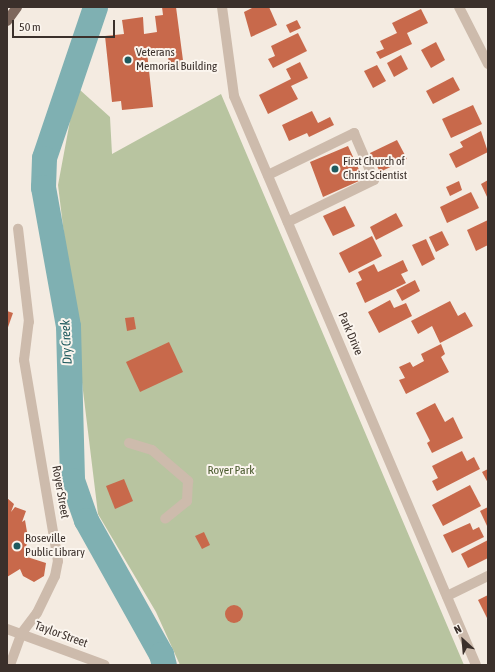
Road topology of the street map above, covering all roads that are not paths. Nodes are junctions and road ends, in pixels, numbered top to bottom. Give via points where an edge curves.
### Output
1 (17, 7) edge
2 (222, 7) edge
3 (459, 7) edge
4 (7, 21) edge
5 (488, 64) edge
6 (268, 175) junction
7 (288, 222) junction
8 (18, 229) dead end
9 (129, 443) dead end
10 (165, 519) dead end
11 (488, 576) edge
12 (447, 596) junction
13 (7, 629) edge
14 (21, 634) junction
15 (10, 665) edge
16 (105, 665) edge
17 (476, 665) edge

1 - 4 main road
2 - 6 street, Park Drive via 234,96
3 - 5 street
6 - 7 street, Park Drive
6 - 7 street via 354,133 374,180
7 - 12 street, Park Drive
8 - 14 street, Royer Street via 27,281 29,322 24,360 58,561 55,576 36,613
9 - 10 street via 152,450 188,481 187,501
11 - 12 street
12 - 17 street, Park Drive
13 - 14 street, Taylor Street
14 - 15 street, Royer Street
14 - 16 street, Taylor Street

